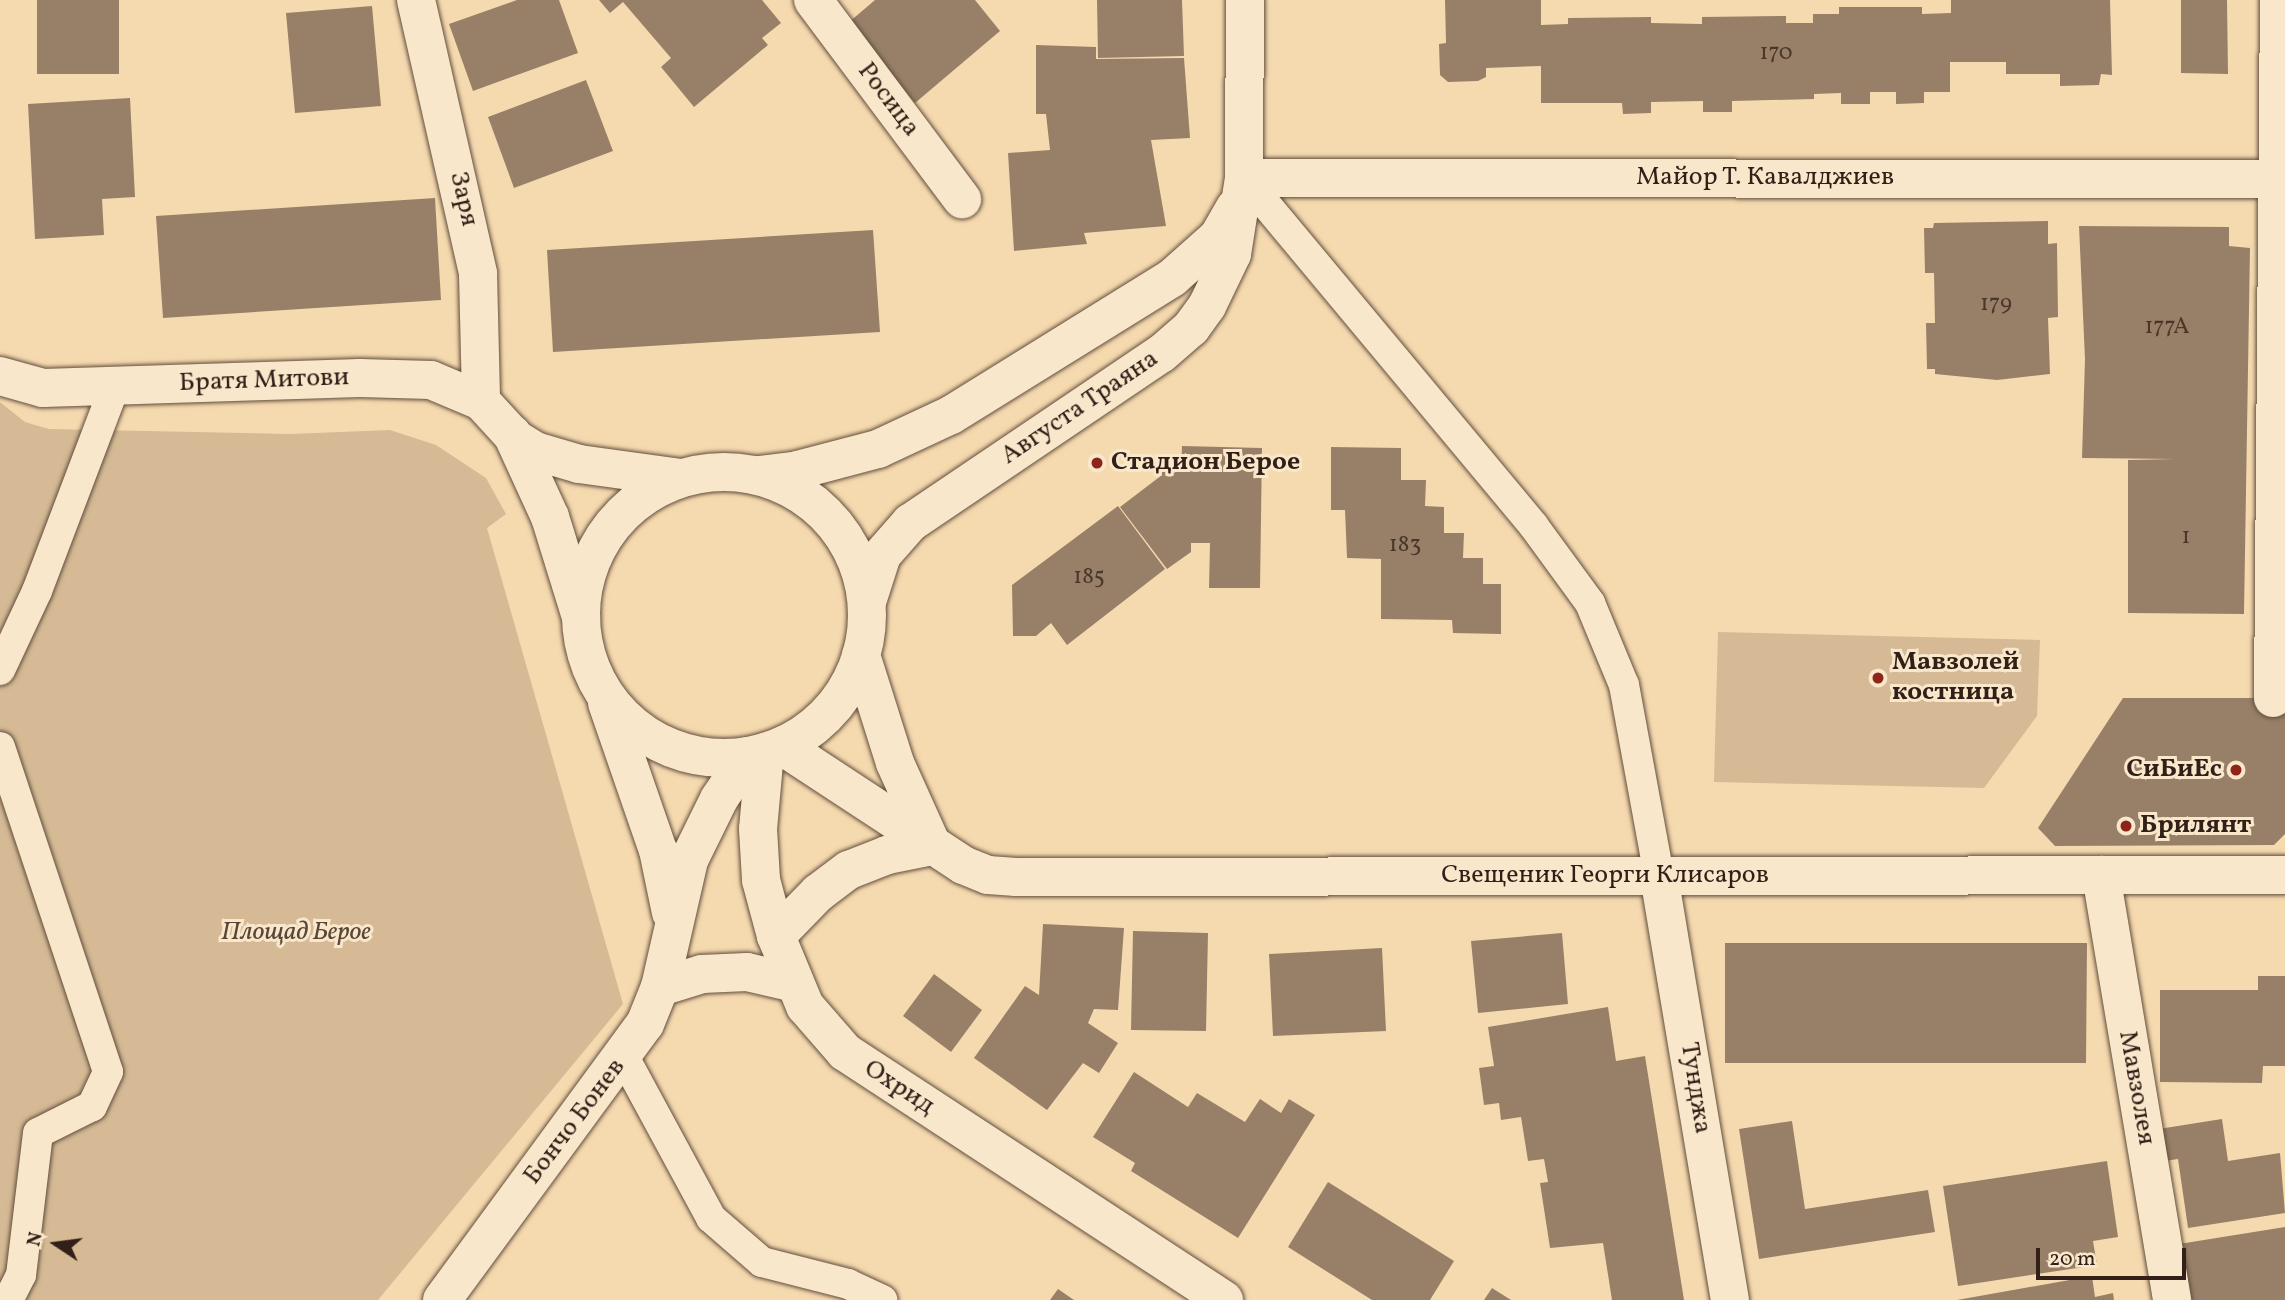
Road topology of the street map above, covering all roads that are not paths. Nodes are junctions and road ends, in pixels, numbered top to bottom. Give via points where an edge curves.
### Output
1 (416, 0) edge
2 (813, 0) edge
3 (1244, 0) edge
4 (2279, 0) edge
5 (1244, 178) junction
6 (2281, 179) edge
7 (962, 199) dead end
8 (0, 376) edge
9 (115, 386) junction
10 (481, 401) junction
11 (512, 434) junction
12 (755, 475) junction
13 (681, 478) junction
14 (867, 602) junction
15 (581, 617) junction
16 (861, 655) junction
17 (0, 670) edge
18 (602, 690) junction
19 (2273, 698) dead end
20 (0, 747) edge
21 (765, 751) junction
22 (933, 846) junction
23 (2101, 875) junction
24 (2285, 875) edge
25 (1659, 876) junction
26 (673, 925) junction
27 (776, 936) junction
28 (795, 983) junction
29 (660, 987) junction
30 (624, 1057) junction
31 (8, 1300) edge
32 (442, 1300) edge
33 (882, 1300) edge
34 (1224, 1300) edge
35 (1730, 1300) edge
36 (2172, 1300) edge

1 - 10 street, Заря via 478,274
2 - 7 street, Росица
3 - 5 street, Августа Траяна
4 - 6 street
5 - 6 street, Майор Т. Кавалджиев
5 - 12 street, Августа Траяна via 1225,227 1185,268 951,415 878,449 798,470
5 - 14 street, Августа Траяна via 1232,254 1191,328 1161,354 910,523 882,555
5 - 25 lane via 1558,556 1590,603 1624,685
6 - 19 street
8 - 9 street, Братя Митови via 33,388
9 - 10 street, Братя Митови via 419,379 450,385
9 - 17 lane via 37,591
10 - 11 street, Братя Митови
11 - 13 street, Братя Митови via 535,451 579,464
11 - 15 street, Братя Митови via 550,517
12 - 13 street via 719,472
12 - 14 street via 798,492 832,521 856,559
13 - 15 street via 646,495 611,527 589,570
14 - 16 street
15 - 18 street, Бончо Бонев via 587,654
16 - 21 street, Бончо Бонев via 832,709
16 - 22 street via 895,763
18 - 21 street via 641,732 665,746 692,755
18 - 26 street, Бончо Бонев via 658,850
20 - 31 lane via 108,1072 92,1106 38,1133 20,1275
21 - 22 street, Свещеник Георги Клисаров
21 - 26 street, Бончо Бонев via 719,799 689,860
21 - 27 street, Охрид via 758,829 761,880
22 - 25 street, Свещеник Георги Клисаров via 988,875 1016,877
22 - 27 street via 887,855 849,870 818,893
23 - 24 street, Свещеник Георги Клисаров
23 - 25 street, Свещеник Георги Клисаров
23 - 36 street, Мавзолея
25 - 35 street, Тунджа
26 - 29 street, Бончо Бонев
27 - 28 street, Охрид
28 - 29 street via 747,972 702,974
28 - 34 street, Охрид via 805,1006 845,1052
29 - 30 street, Бончо Бонев
30 - 32 street, Бончо Бонев
30 - 33 lane via 711,1219 762,1262 848,1284

